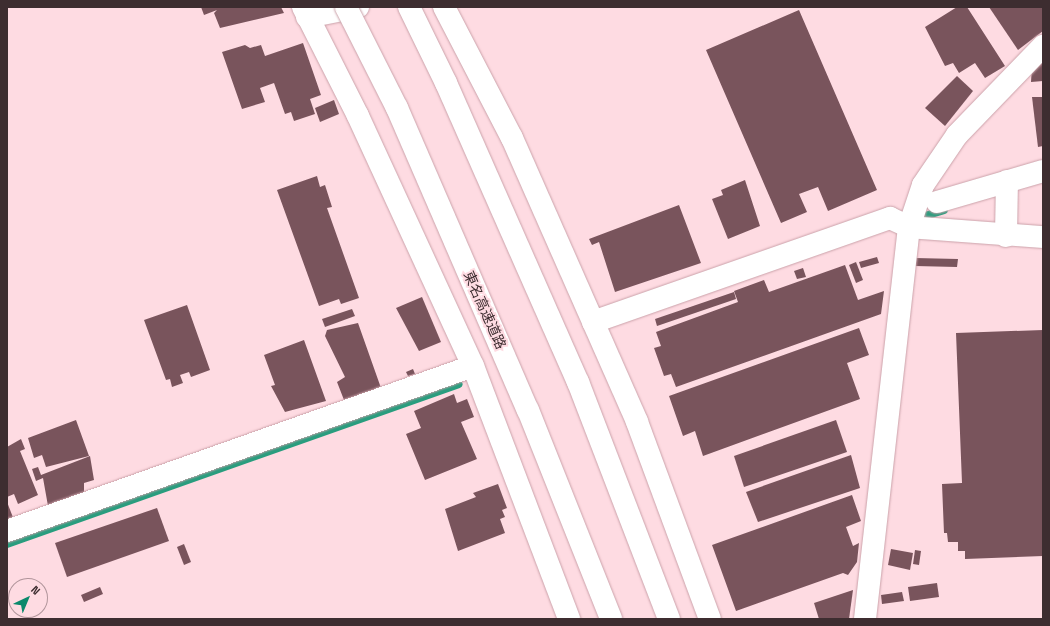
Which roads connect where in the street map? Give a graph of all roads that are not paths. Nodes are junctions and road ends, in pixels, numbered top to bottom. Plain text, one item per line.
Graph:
1 (346, 7) edge
2 (358, 7) edge
3 (409, 7) edge
4 (444, 7) edge
5 (305, 12) edge
6 (1043, 46) edge
7 (1043, 171) edge
8 (1007, 181) junction
9 (938, 202) dead end
10 (909, 227) junction
11 (1006, 236) junction
12 (1043, 237) edge
13 (593, 322) junction
14 (473, 366) junction
15 (7, 531) edge
16 (569, 619) edge
17 (611, 619) edge
18 (669, 619) edge
19 (710, 619) edge
20 (865, 619) edge

1 - 17 main road, 東名高速道路, bridge
2 - 5 main road
3 - 18 main road
4 - 13 main road
5 - 14 main road
6 - 10 main road
7 - 8 main road
8 - 9 main road
8 - 11 main road
10 - 11 main road
10 - 13 main road
10 - 20 main road
11 - 12 main road
13 - 19 main road
14 - 15 main road
14 - 16 main road

